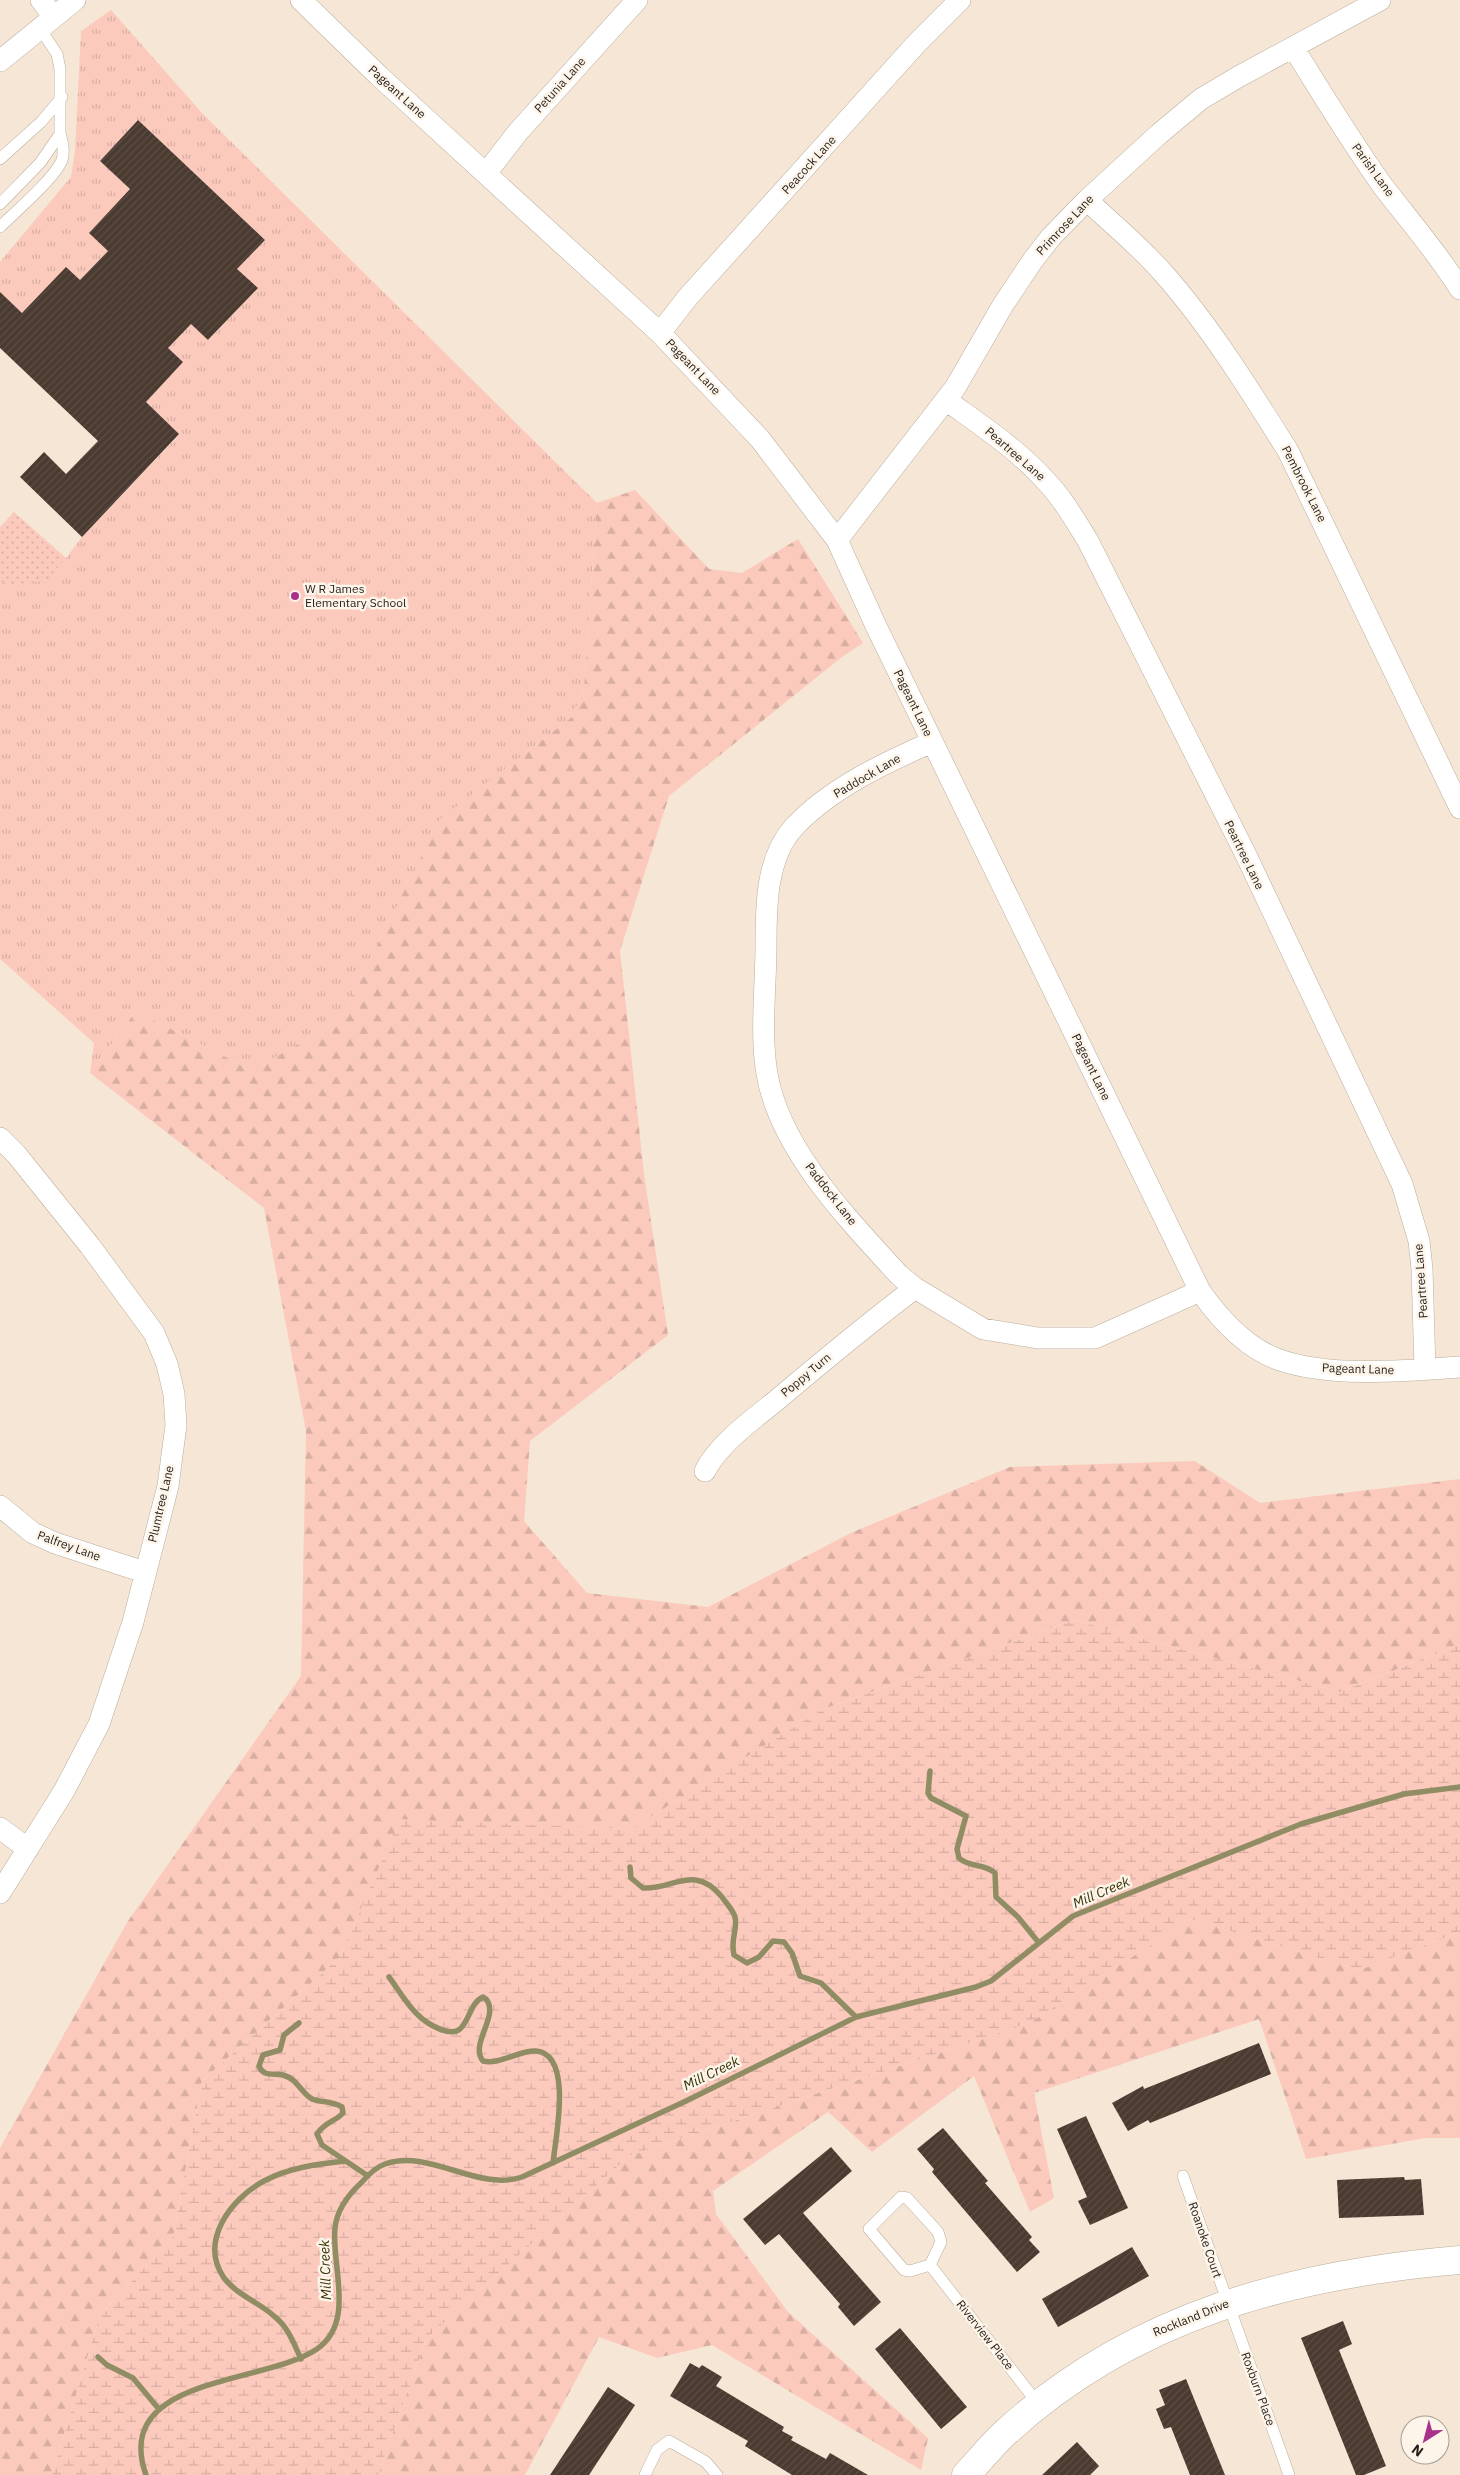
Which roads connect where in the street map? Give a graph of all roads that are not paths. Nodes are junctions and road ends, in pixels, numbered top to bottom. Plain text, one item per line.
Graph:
1 (75, 0) edge
2 (636, 0) edge
3 (960, 0) edge
4 (1380, 0) edge
5 (314, 5) edge
6 (44, 15) edge
7 (1293, 47) junction
8 (0, 61) edge
9 (62, 97) junction
10 (60, 133) junction
11 (0, 159) edge
12 (487, 172) junction
13 (1088, 200) junction
14 (0, 204) edge
15 (0, 227) edge
16 (1460, 289) edge
17 (660, 333) junction
18 (946, 400) junction
19 (837, 540) junction
20 (932, 742) junction
21 (1460, 808) edge
22 (0, 1138) edge
23 (915, 1288) junction
24 (1200, 1291) junction
25 (1460, 1367) edge
26 (1425, 1370) junction
27 (705, 1471) dead end
28 (0, 1506) edge
29 (144, 1572) junction
30 (0, 1828) edge
31 (28, 1849) junction
32 (0, 1893) edge
33 (1183, 2176) dead end
34 (1460, 2260) edge
35 (930, 2265) junction
36 (1227, 2303) junction
37 (1039, 2405) junction
38 (645, 2475) edge
39 (717, 2475) edge
40 (966, 2475) edge
41 (1289, 2475) edge

1 - 6 street
2 - 12 street, Petunia Lane
3 - 17 street, Peacock Lane
4 - 7 street, Primrose Lane
5 - 12 street, Pageant Lane
6 - 8 street
6 - 9 lane
7 - 13 street, Primrose Lane
7 - 16 street, Parish Lane
9 - 10 lane
9 - 11 lane
10 - 14 lane
10 - 15 lane
12 - 17 street, Pageant Lane
13 - 18 street, Primrose Lane
13 - 21 street, Pembrook Lane
17 - 19 street, Pageant Lane
18 - 19 street, Primrose Lane
18 - 26 street, Peartree Lane
19 - 20 street, Pageant Lane
20 - 23 street, Paddock Lane
20 - 24 street, Pageant Lane
22 - 29 street, Plumtree Lane
23 - 24 street, Paddock Lane
23 - 27 street, Poppy Turn
24 - 26 street, Pageant Lane
25 - 26 street, Pageant Lane
28 - 29 street, Palfrey Lane
29 - 31 street, Plumtree Lane
30 - 31 street
31 - 32 street, Plumtree Lane
33 - 36 lane, Roanoke Court
34 - 36 street, Rockland Drive
35 - 35 lane
35 - 37 lane, Riverview Place
36 - 37 street, Rockland Drive
36 - 41 lane, Roxburn Place
37 - 40 street, Rockland Drive
38 - 39 lane

